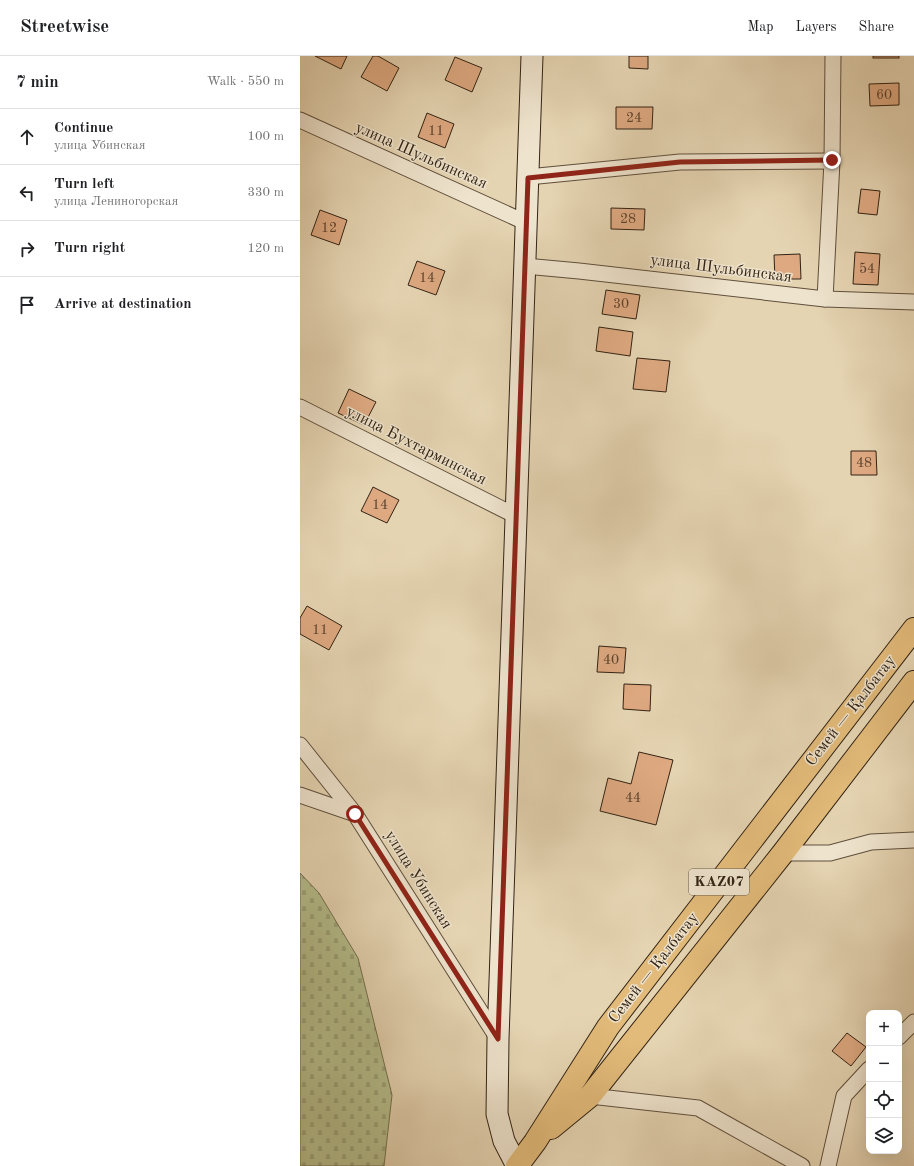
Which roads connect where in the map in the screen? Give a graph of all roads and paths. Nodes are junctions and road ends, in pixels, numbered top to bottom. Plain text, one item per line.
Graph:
1 (532, 56) edge
2 (833, 56) edge
3 (300, 120) edge
4 (832, 160) junction
5 (528, 178) junction
6 (526, 223) junction
7 (525, 266) junction
8 (825, 299) junction
9 (914, 302) edge
10 (300, 407) edge
11 (516, 516) junction
12 (914, 629) edge
13 (914, 682) edge
14 (300, 745) edge
15 (300, 795) edge
16 (355, 814) junction
17 (914, 840) edge
18 (783, 853) junction
19 (914, 1022) edge
20 (902, 1035) edge
21 (498, 1039) junction
22 (866, 1072) edge
23 (590, 1096) junction
24 (535, 1142) junction
25 (517, 1166) edge
26 (802, 1166) edge
27 (828, 1166) edge

1 - 5 street
2 - 4 street
3 - 6 street, улица Шульбинская
4 - 5 street
4 - 8 street
5 - 6 street
6 - 7 street
7 - 8 street, улица Шульбинская
7 - 11 street
8 - 9 street, улица Шульбинская
10 - 11 street, улица Бухтарминская
11 - 21 street
12 - 24 highway, Семей — Қалбатау / KAZ07
13 - 18 highway, Семей — Қалбатау / KAZ07
14 - 16 street, улица Убинская
15 - 16 street
16 - 21 street, улица Убинская
17 - 18 street
18 - 23 highway, Семей — Қалбатау / KAZ07
19 - 20 street
21 - 25 street
22 - 27 street
23 - 24 highway, Семей — Қалбатау / KAZ07
23 - 26 street
24 - 25 highway, Семей — Қалбатау / KAZ07

